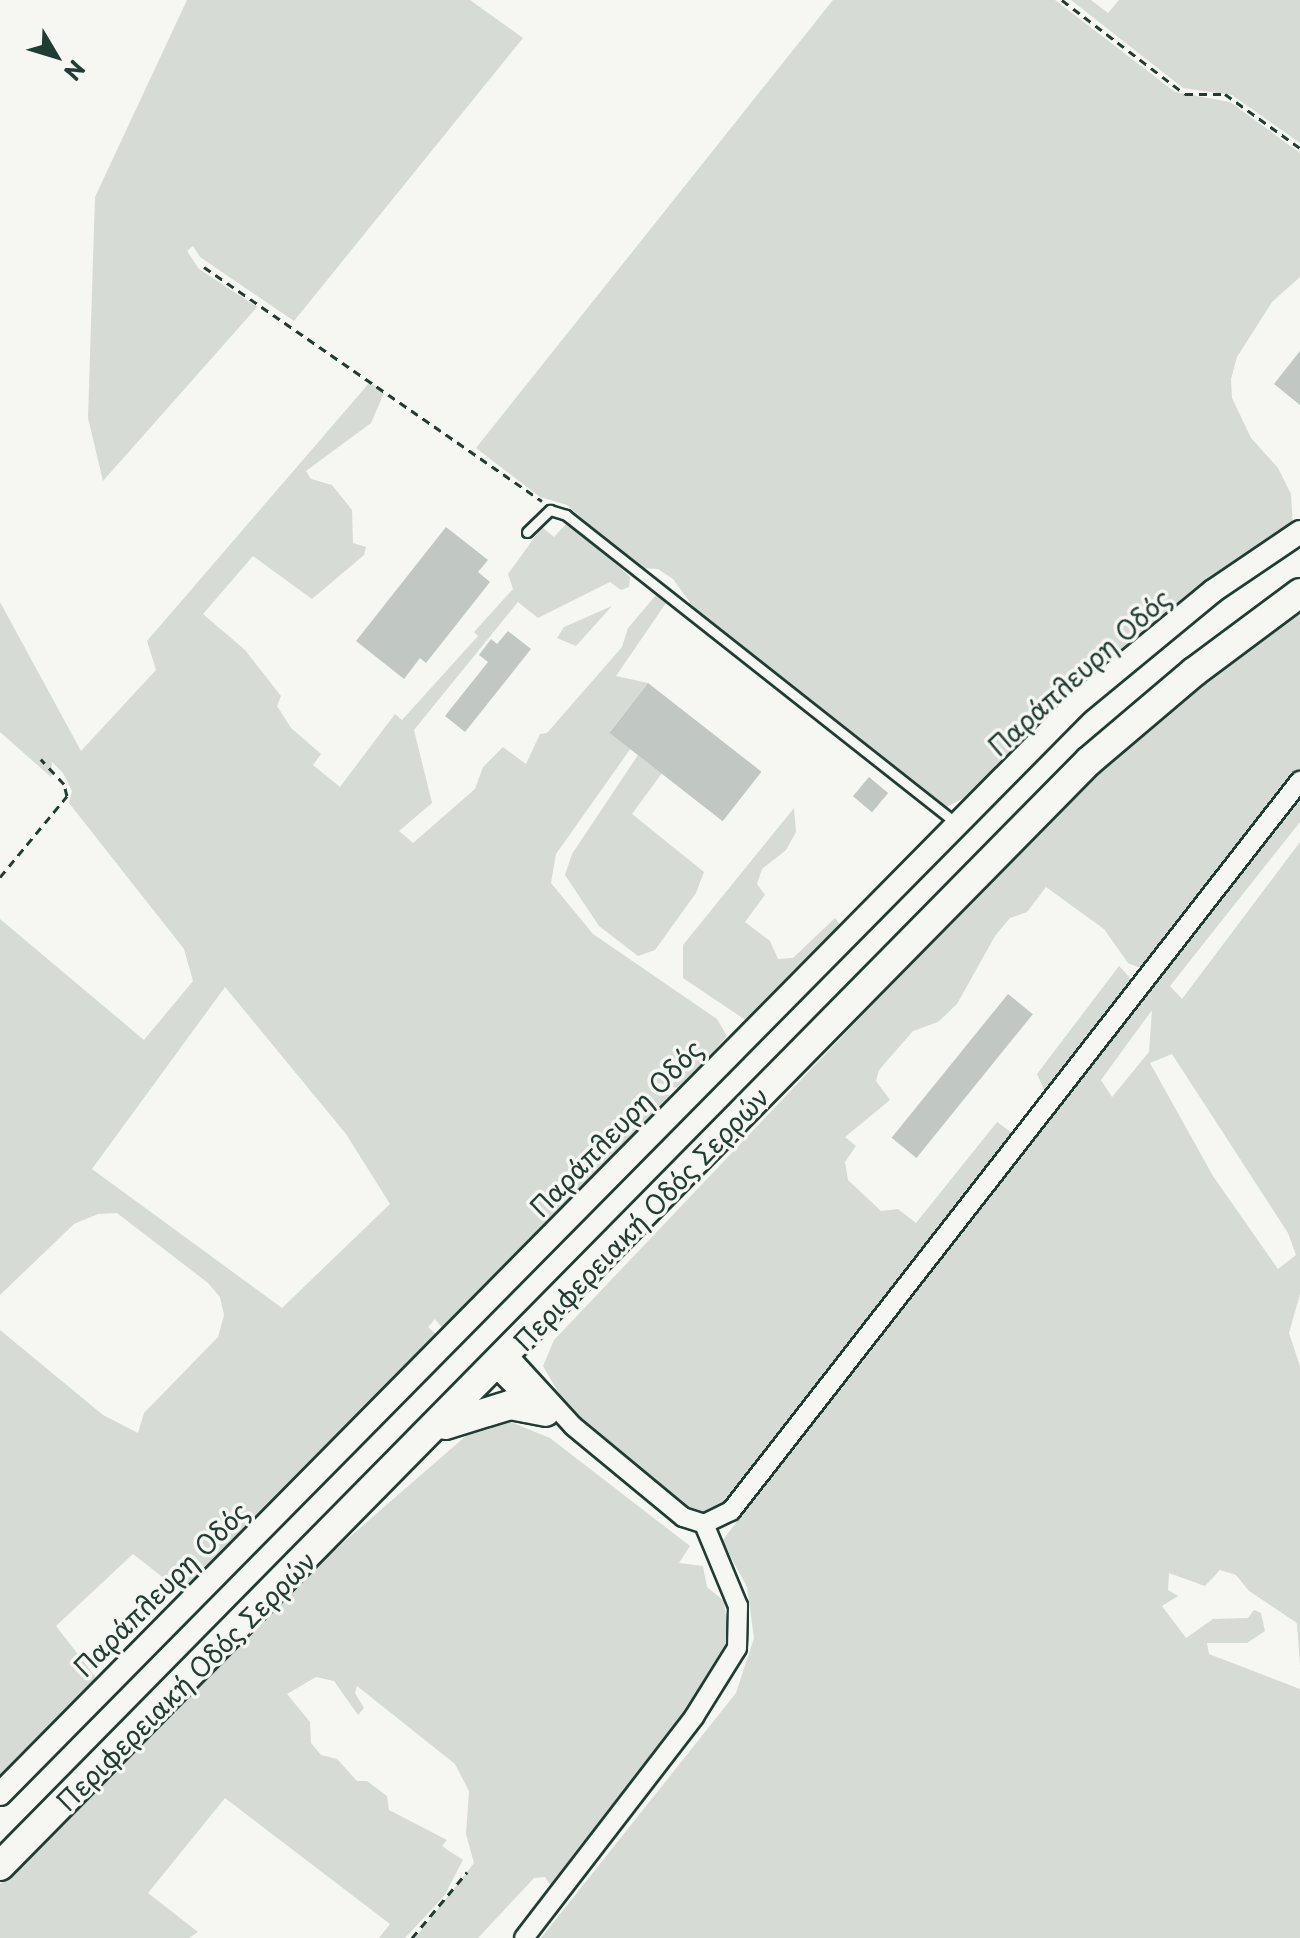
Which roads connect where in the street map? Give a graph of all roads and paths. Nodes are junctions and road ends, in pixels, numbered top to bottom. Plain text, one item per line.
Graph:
1 (1062, 0) edge
2 (1300, 148) edge
3 (204, 267) dead end
4 (555, 510) junction
5 (527, 532) dead end
6 (1300, 532) edge
7 (1300, 593) edge
8 (41, 759) dead end
9 (1300, 781) edge
10 (956, 823) junction
11 (0, 877) edge
12 (502, 1362) junction
13 (545, 1412) junction
14 (573, 1426) junction
15 (431, 1433) junction
16 (704, 1524) junction
17 (0, 1794) edge
18 (0, 1866) edge
19 (467, 1872) dead end
20 (412, 1938) edge
21 (524, 1938) edge

1 - 2 path
3 - 4 path
4 - 5 lane
4 - 10 lane
6 - 10 street, Παράπλευρη Οδός
7 - 12 main road, Περιφερειακή Οδός Σερρών
8 - 11 path
9 - 16 street
10 - 17 street, Παράπλευρη Οδός
12 - 13 street
12 - 14 street
12 - 15 main road, Περιφερειακή Οδός Σερρών
13 - 14 street
13 - 15 main road
14 - 16 street
15 - 18 main road, Περιφερειακή Οδός Σερρών
16 - 21 street
19 - 20 path

